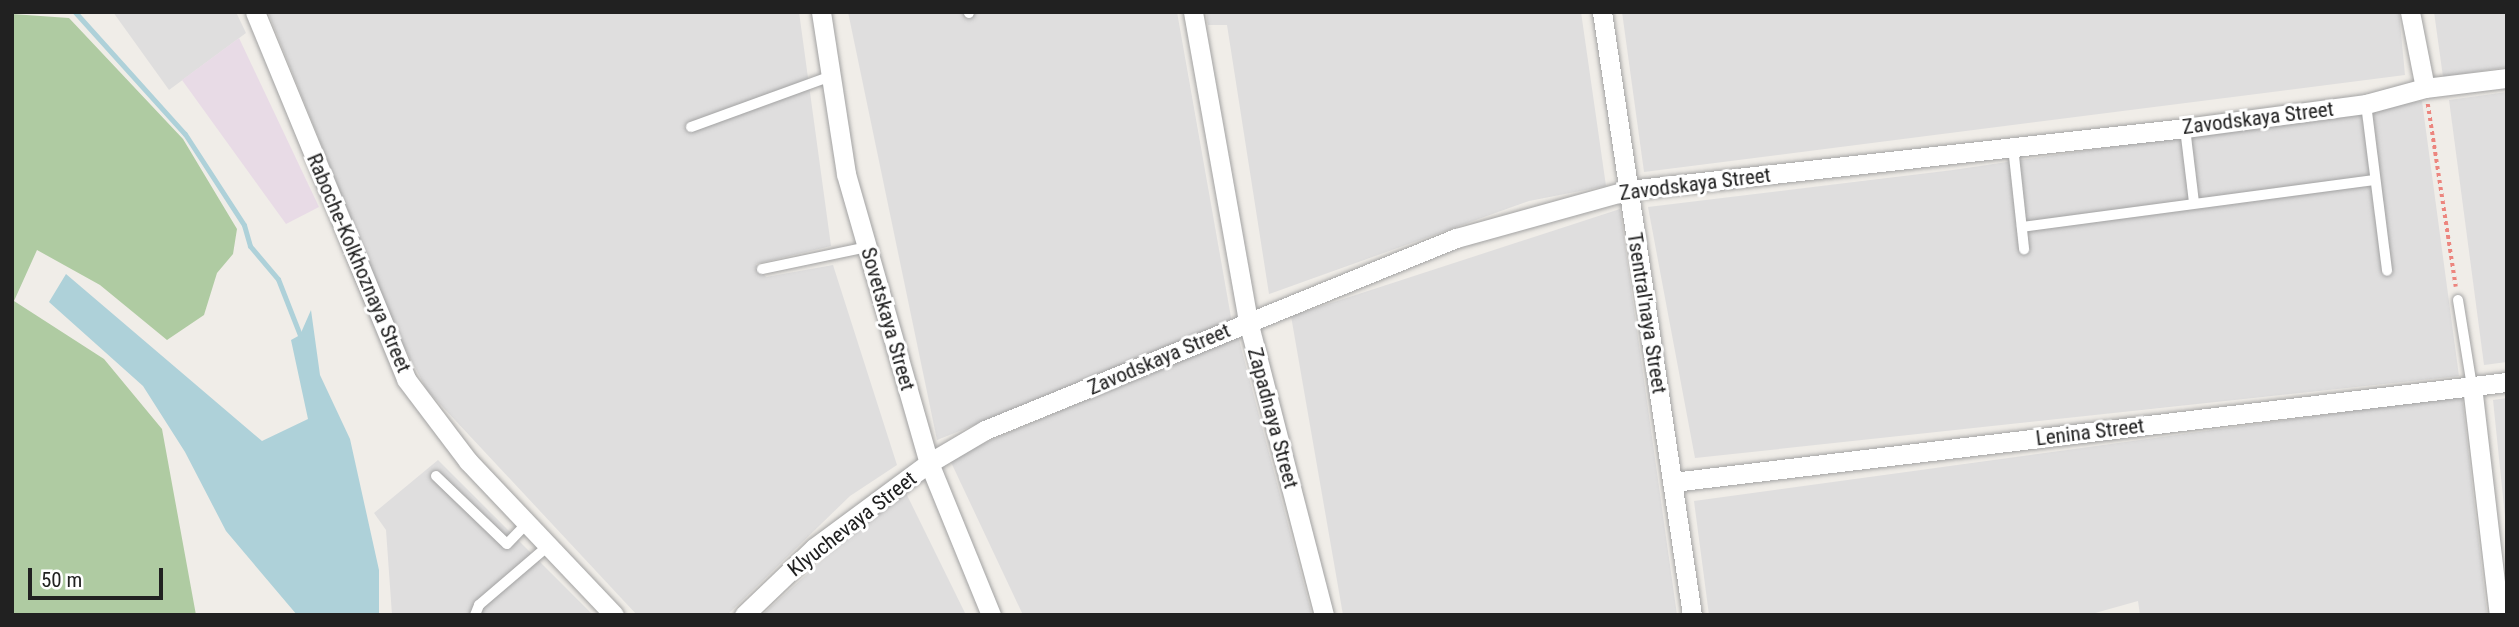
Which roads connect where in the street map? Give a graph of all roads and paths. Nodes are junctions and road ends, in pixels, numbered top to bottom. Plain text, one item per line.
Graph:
1 (255, 12) edge
2 (821, 12) edge
3 (1193, 12) edge
4 (1602, 12) edge
5 (2410, 12) edge
6 (831, 76) junction
7 (2507, 78) edge
8 (2425, 89) junction
9 (2366, 104) junction
10 (691, 127) dead end
11 (2185, 128) junction
12 (2013, 147) junction
13 (2375, 180) junction
14 (1629, 190) junction
15 (2194, 202) junction
16 (2022, 227) junction
17 (867, 247) junction
18 (2024, 249) dead end
19 (762, 269) dead end
20 (2387, 271) dead end
21 (2458, 300) joint
22 (1248, 321) junction
23 (2507, 382) edge
24 (2472, 386) junction
25 (929, 463) junction
26 (436, 476) dead end
27 (1673, 482) junction
28 (527, 523) junction
29 (548, 546) junction
30 (475, 615) edge
31 (614, 615) edge
32 (744, 615) edge
33 (991, 615) edge
34 (1324, 615) edge
35 (1692, 615) edge
36 (2498, 615) edge

1 - 28 street, Raboche-Kolkhoznaya Street
2 - 6 street, Sovetskaya Street
3 - 22 street, Zapadnaya Street
4 - 14 street, Tsentral'naya Street
5 - 8 street
6 - 10 lane
6 - 17 street, Sovetskaya Street
7 - 8 street, Zavodskaya Street
8 - 9 street, Zavodskaya Street
8 - 21 path
9 - 11 street, Zavodskaya Street
9 - 13 lane
11 - 12 street, Zavodskaya Street
11 - 15 lane
12 - 14 street, Zavodskaya Street
12 - 16 lane
13 - 15 lane
13 - 20 lane
14 - 22 street, Zavodskaya Street
14 - 27 street, Tsentral'naya Street
15 - 16 lane
16 - 18 lane
17 - 19 lane
17 - 25 street, Sovetskaya Street
21 - 24 lane
22 - 25 street, Zavodskaya Street
22 - 34 street, Zapadnaya Street
23 - 24 street, Lenina Street
24 - 27 street, Lenina Street
24 - 36 street
25 - 32 street, Klyuchevaya Street
25 - 33 street, Sovetskaya Street
26 - 28 lane
27 - 35 street, Tsentral'naya Street
28 - 29 street, Raboche-Kolkhoznaya Street
29 - 30 lane
29 - 31 street, Raboche-Kolkhoznaya Street

